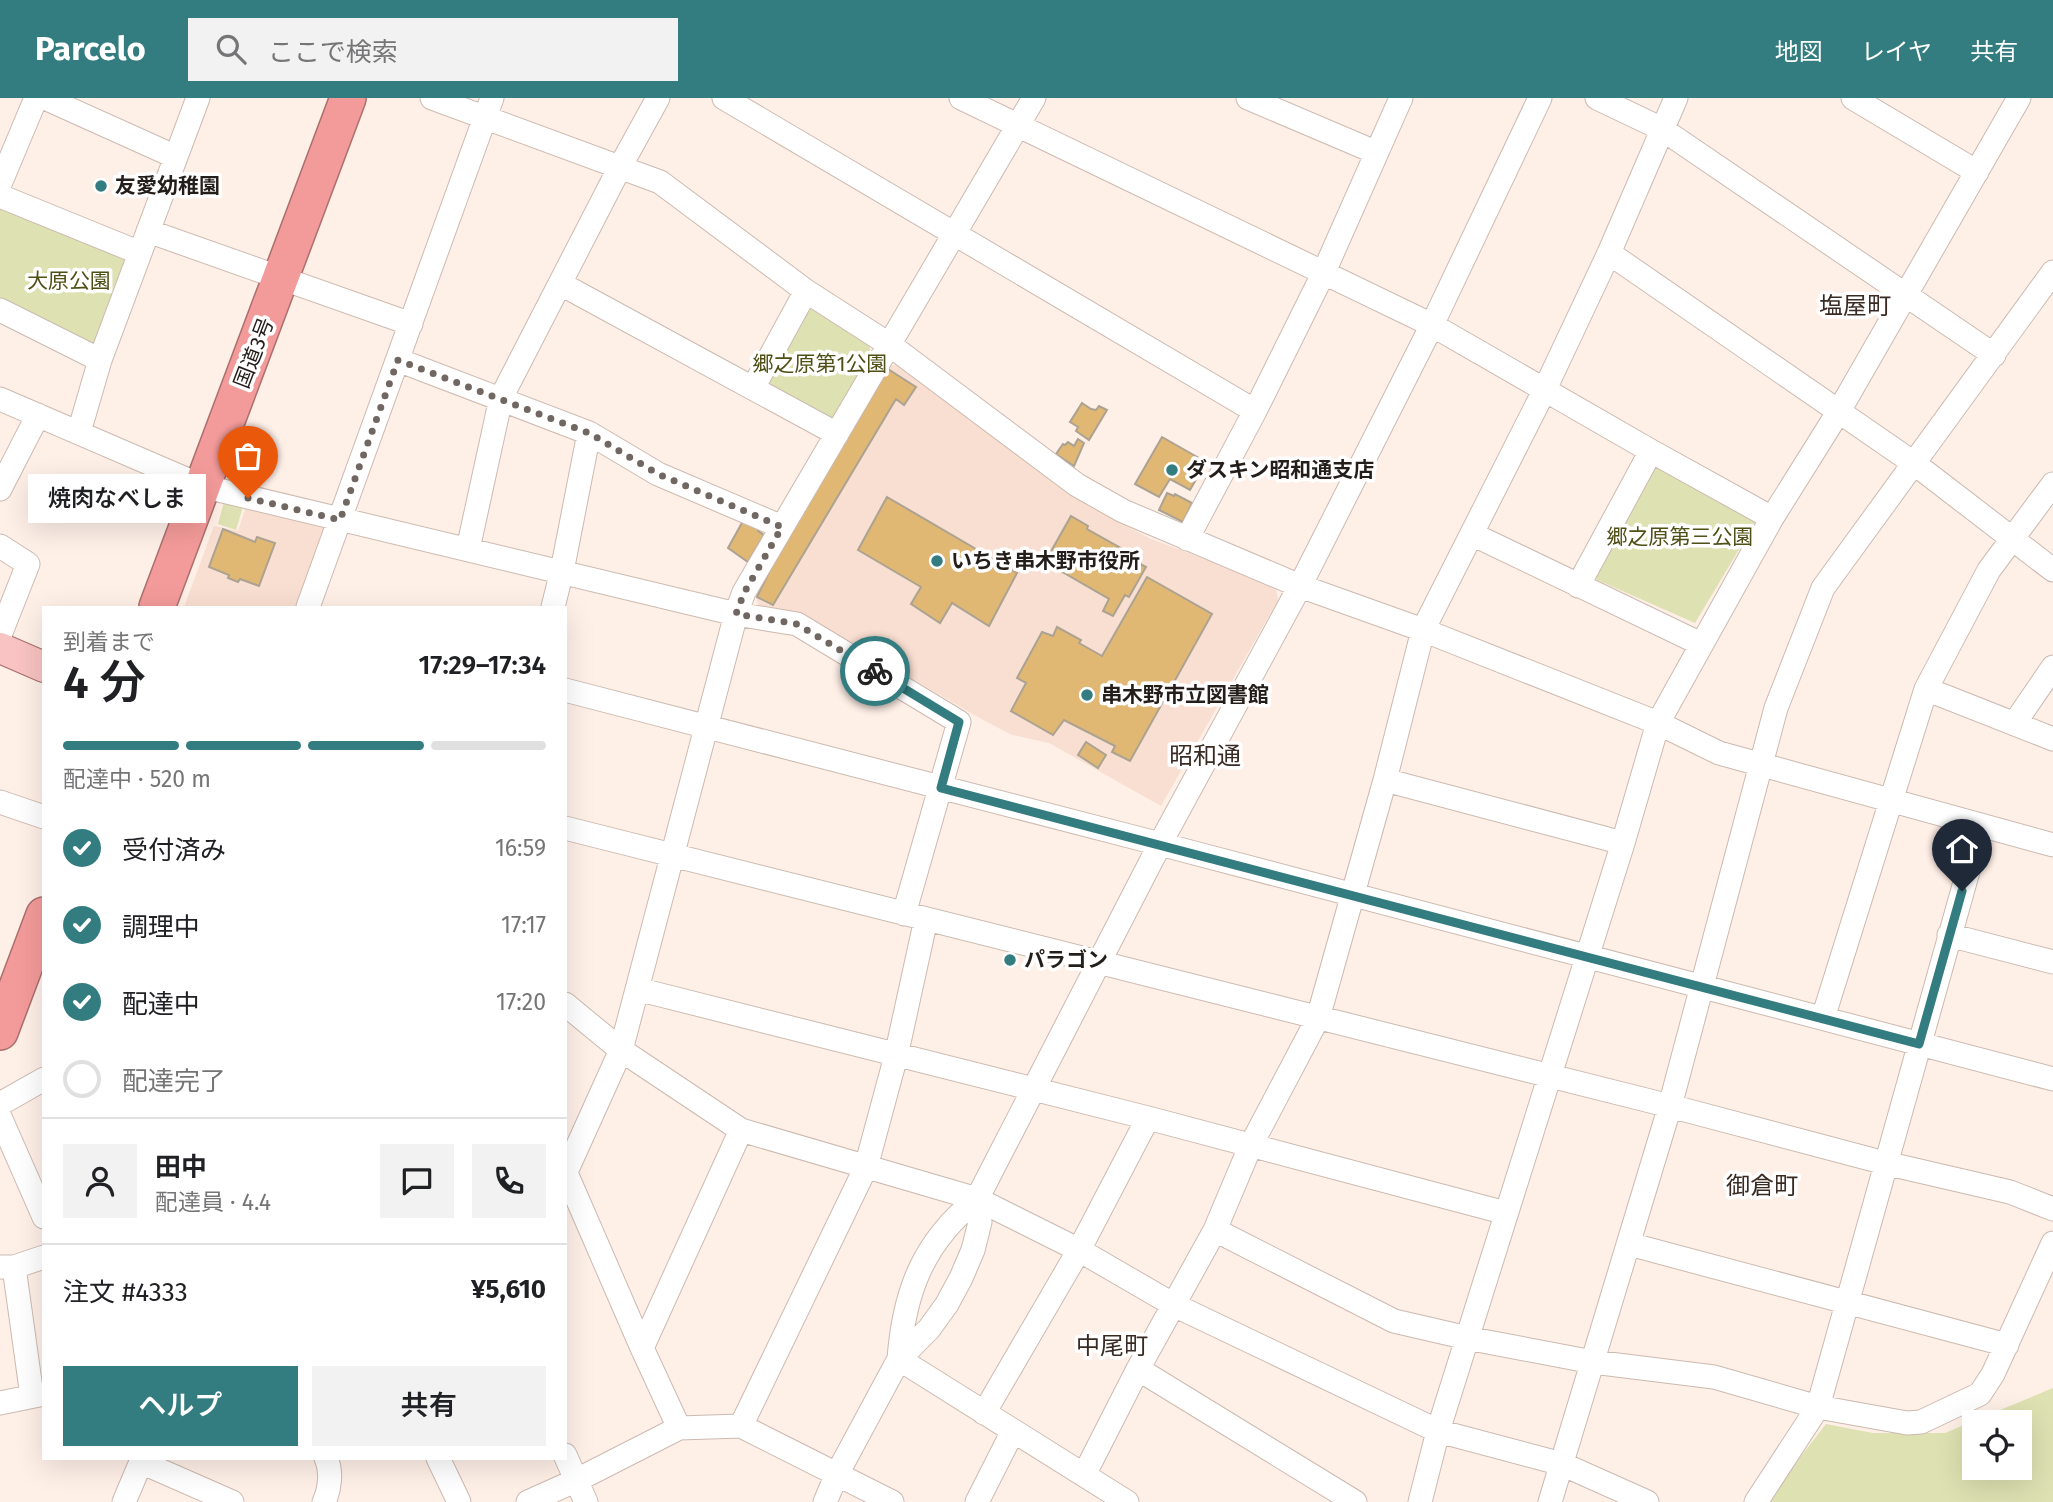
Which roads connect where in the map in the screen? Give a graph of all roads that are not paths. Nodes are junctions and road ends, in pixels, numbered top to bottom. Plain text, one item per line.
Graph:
1 (36, 98) edge
2 (45, 98) edge
3 (198, 98) edge
4 (348, 98) edge
5 (432, 98) edge
6 (657, 98) edge
7 (724, 98) edge
8 (961, 98) edge
9 (1034, 98) edge
10 (1248, 98) edge
11 (1401, 98) edge
12 (1540, 98) edge
13 (1597, 98) edge
14 (1676, 98) edge
15 (1853, 98) edge
16 (2019, 98) edge
17 (748, 104) edge
18 (489, 108) edge
19 (1018, 125) junction
20 (1662, 129) junction
21 (1375, 152) junction
22 (176, 157) junction
23 (620, 167) junction
24 (1976, 172) junction
25 (0, 184) edge
26 (0, 196) edge
27 (955, 234) junction
28 (144, 242) junction
29 (1609, 253) junction
30 (2053, 272) edge
31 (1324, 274) junction
32 (281, 279) junction
33 (561, 284) junction
34 (806, 291) junction
35 (1906, 295) junction
36 (0, 310) edge
37 (411, 324) junction
38 (1432, 325) junction
39 (890, 345) junction
40 (1994, 355) junction
41 (100, 360) junction
42 (398, 360) junction
43 (753, 388) junction
44 (1544, 391) junction
45 (501, 398) junction
46 (0, 399) edge
47 (1255, 411) junction
48 (1839, 411) junction
49 (38, 415) junction
50 (79, 432) junction
51 (589, 433) junction
52 (837, 434) junction
53 (1651, 451) junction
54 (1915, 464) junction
55 (2053, 484) edge
56 (202, 486) junction
57 (0, 489) edge
58 (1772, 518) junction
59 (340, 520) junction
60 (782, 527) junction
61 (1472, 534) junction
62 (1186, 539) junction
63 (2013, 539) junction
64 (0, 546) edge
65 (468, 549) junction
66 (2053, 570) edge
67 (562, 572) junction
68 (1300, 586) junction
69 (1578, 586) junction
70 (157, 606) edge
71 (308, 606) edge
72 (553, 606) edge
73 (736, 614) junction
74 (1423, 630) junction
75 (0, 635) edge
76 (1701, 644) junction
77 (0, 648) edge
78 (42, 666) edge
79 (2053, 667) edge
80 (1926, 689) junction
81 (567, 690) edge
82 (1658, 723) junction
83 (2014, 723) junction
84 (708, 725) junction
85 (2053, 739) edge
86 (1760, 765) junction
87 (1385, 780) junction
88 (941, 788) junction
89 (1890, 800) junction
90 (0, 802) edge
91 (42, 816) edge
92 (1981, 825) junction
93 (567, 829) edge
94 (2051, 841) edge
95 (1623, 843) junction
96 (1160, 844) junction
97 (671, 856) junction
98 (1352, 895) junction
99 (915, 917) junction
100 (42, 920) edge
101 (1950, 935) junction
102 (1587, 957) junction
103 (2053, 962) edge
104 (1097, 963) junction
105 (1702, 987) junction
106 (637, 989) junction
107 (567, 1006) edge
108 (1318, 1018) junction
109 (1823, 1018) junction
110 (0, 1032) edge
111 (1919, 1044) junction
112 (621, 1050) junction
113 (895, 1056) junction
114 (1549, 1076) junction
115 (2053, 1079) edge
116 (42, 1080) edge
117 (1034, 1091) junction
118 (0, 1104) edge
119 (1670, 1106) junction
120 (0, 1117) edge
121 (1148, 1118) junction
122 (741, 1130) junction
123 (1250, 1147) junction
124 (1885, 1164) junction
125 (866, 1167) junction
126 (567, 1172) edge
127 (567, 1176) edge
128 (977, 1199) junction
129 (2053, 1209) edge
130 (42, 1212) edge
131 (1506, 1213) junction
132 (1215, 1230) junction
133 (2053, 1243) edge
134 (1629, 1244) junction
135 (1079, 1250) junction
136 (42, 1258) edge
137 (7, 1267) edge
138 (1849, 1303) junction
139 (1174, 1305) junction
140 (1468, 1338) junction
141 (2007, 1345) junction
142 (642, 1348) junction
143 (899, 1359) junction
144 (1593, 1362) junction
145 (1138, 1369) junction
146 (38, 1395) edge
147 (0, 1403) edge
148 (1818, 1406) junction
149 (984, 1413) junction
150 (741, 1426) junction
151 (679, 1428) junction
152 (1013, 1431) junction
153 (1438, 1431) junction
154 (567, 1459) edge
155 (141, 1460) edge
156 (327, 1460) edge
157 (439, 1460) edge
158 (1562, 1464) junction
159 (837, 1474) junction
160 (1084, 1475) junction
161 (577, 1480) junction
162 (124, 1502) edge
163 (232, 1502) edge
164 (324, 1502) edge
165 (459, 1502) edge
166 (528, 1502) edge
167 (586, 1502) edge
168 (825, 1502) edge
169 (892, 1502) edge
170 (977, 1502) edge
171 (1127, 1502) edge
172 (1355, 1502) edge
173 (1420, 1502) edge
174 (1550, 1502) edge
175 (1647, 1502) edge
176 (1756, 1502) edge

1 - 25 street
2 - 22 street
3 - 22 street
4 - 32 highway, 国道3号
5 - 18 street
6 - 23 street
7 - 17 street
8 - 19 street
9 - 19 street
10 - 21 street
11 - 21 street
12 - 38 street
13 - 20 street
14 - 20 street
15 - 24 street
16 - 24 street
17 - 27 street
18 - 23 street
18 - 37 street
19 - 27 street
19 - 31 street
20 - 29 street
20 - 35 street
21 - 31 street
22 - 28 street
23 - 33 street
23 - 34 street
24 - 35 street
26 - 28 street
27 - 39 street
27 - 47 street
28 - 32 street
28 - 41 street
29 - 44 street
29 - 48 street
30 - 40 street
31 - 38 street
31 - 47 street
32 - 37 street
32 - 56 highway, 国道3号
33 - 43 street
33 - 45 street
34 - 39 street
34 - 43 street
35 - 40 street
35 - 48 street
36 - 41 street
37 - 42 street
38 - 44 street
38 - 68 street
39 - 52 street
39 - 62 street
40 - 54 street
41 - 50 street
42 - 45 street
42 - 59 street
43 - 52 street
44 - 53 street
44 - 61 street
45 - 51 street
45 - 65 street
46 - 49 street
47 - 62 street
48 - 54 street
48 - 58 street
49 - 50 street
49 - 57 street
50 - 56 street
51 - 60 street
51 - 67 street
52 - 60 street
53 - 58 street
53 - 69 street
54 - 63 street
54 - 86 street
55 - 63 street
56 - 59 street
56 - 70 highway, 国道3号
58 - 76 street
59 - 65 street
59 - 71 street
60 - 73 street
61 - 69 street
61 - 74 street
62 - 68 street
63 - 66 street
63 - 80 street
64 - 75 street
65 - 67 street
67 - 72 street
67 - 73 street
68 - 74 street
68 - 96 street
69 - 76 street
73 - 84 street
73 - 88 street
74 - 82 street
74 - 87 street
76 - 82 street
77 - 78 main road
79 - 83 street
80 - 83 street
80 - 89 street
81 - 84 street
82 - 86 street
82 - 95 street
83 - 85 street
84 - 88 street
84 - 97 street
86 - 89 street
86 - 105 street
87 - 95 street
87 - 98 street
88 - 96 street
88 - 99 street
89 - 92 street
89 - 109 street
90 - 91 street
92 - 94 street
92 - 101 street
93 - 97 street
95 - 102 street
96 - 98 street
96 - 104 street
97 - 99 street
97 - 106 street
98 - 102 street
98 - 108 street
99 - 104 street
99 - 113 street
100 - 110 highway
101 - 103 street
101 - 111 street
102 - 105 street
102 - 114 street
104 - 108 street
104 - 117 street
105 - 109 street
105 - 119 street
106 - 112 street
106 - 113 street
107 - 112 street
108 - 114 street
108 - 123 street
109 - 111 street
111 - 115 street
111 - 124 street
112 - 122 street
112 - 126 street
113 - 117 street
113 - 125 street
114 - 119 street
114 - 131 street
116 - 118 street
117 - 121 street
117 - 128 street
119 - 124 street
119 - 134 street
120 - 130 street
121 - 123 street
121 - 135 street
122 - 125 street
122 - 142 street
123 - 131 street
123 - 132 street
124 - 129 street
124 - 138 street
125 - 128 street
125 - 150 street
127 - 142 street
128 - 135 street
128 - 143 street
128 - 143 street
131 - 140 street
132 - 139 street
132 - 140 street
133 - 141 street
134 - 138 street
134 - 144 street
135 - 139 street
135 - 149 street
136 - 137 street
137 - 146 street
138 - 141 street
138 - 148 street
139 - 145 street
139 - 153 street
140 - 144 street
140 - 153 street
141 - 148 street
142 - 151 street
143 - 149 street
143 - 159 street
144 - 148 street
144 - 158 street
145 - 160 street
145 - 172 street
146 - 147 street
148 - 176 street
149 - 152 street
150 - 151 street
150 - 159 street
151 - 161 street
152 - 160 street
152 - 170 street
153 - 158 street
153 - 173 street
154 - 161 street
155 - 162 street
155 - 163 street
156 - 164 street
157 - 165 street
158 - 174 street
158 - 175 street
159 - 168 street
159 - 169 street
160 - 171 street
161 - 166 street
161 - 167 street

